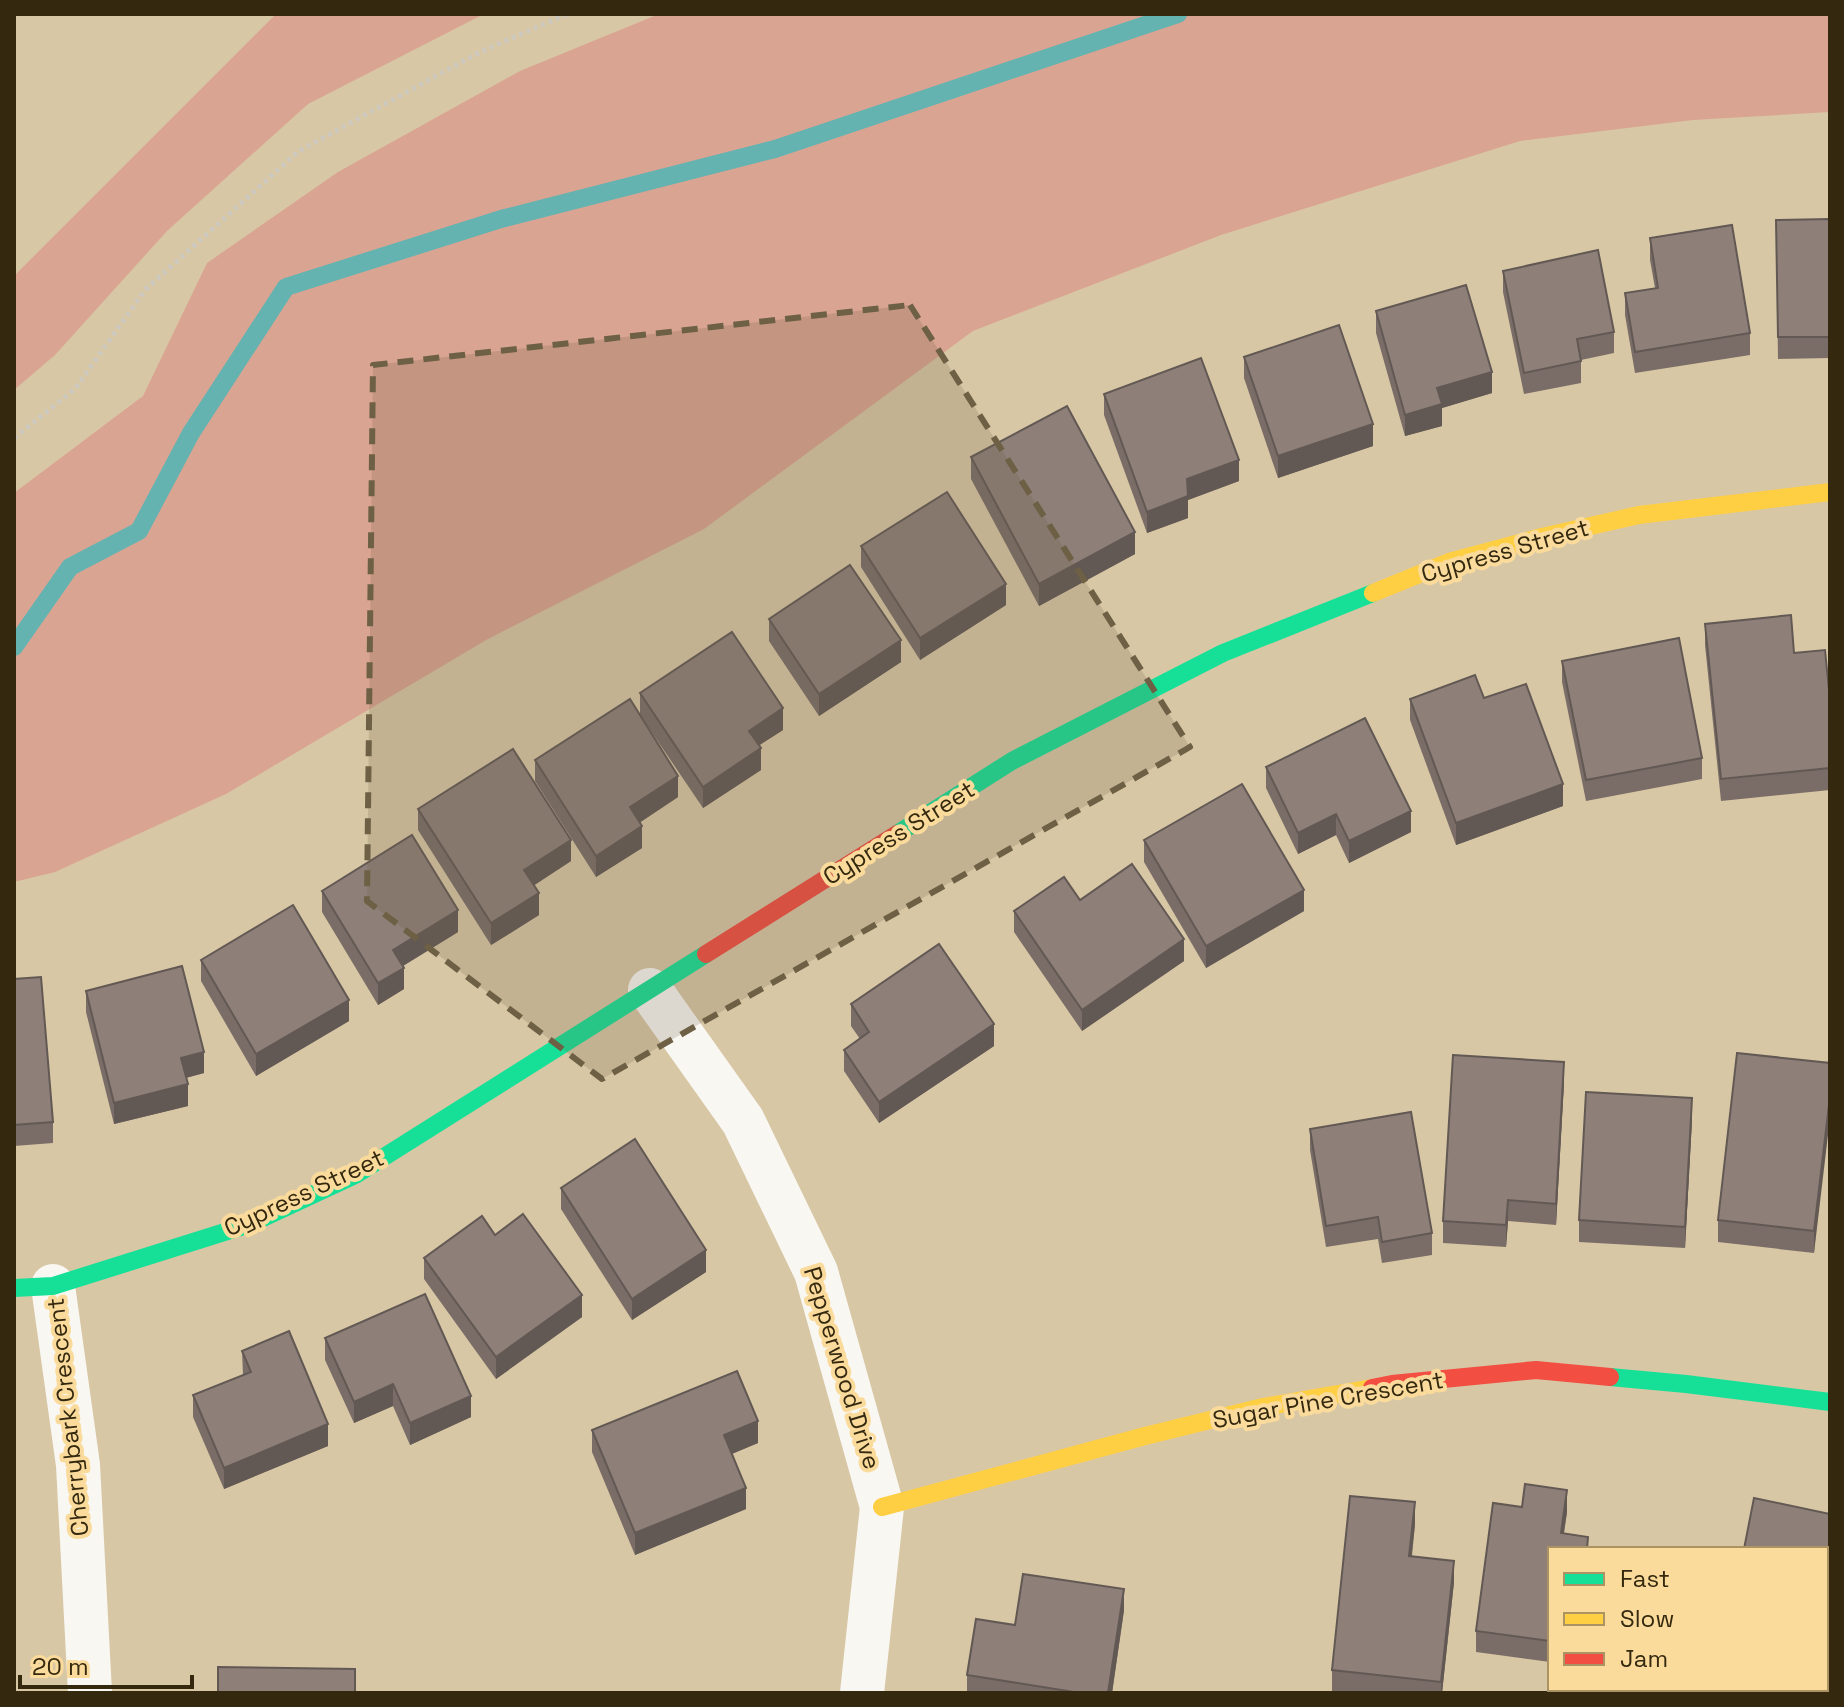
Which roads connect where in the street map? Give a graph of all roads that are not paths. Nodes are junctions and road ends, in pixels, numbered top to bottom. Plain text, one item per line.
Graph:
1 (1830, 492) edge
2 (650, 990) junction
3 (34, 1287) edge
4 (1830, 1402) edge
5 (882, 1507) junction
6 (90, 1693) edge
7 (862, 1693) edge

1 - 2 street, Cypress Street
2 - 3 street, Cypress Street
2 - 5 street, Pepperwood Drive
3 - 6 street, Cherrybark Crescent
4 - 5 street, Sugar Pine Crescent
5 - 7 street, Pepperwood Drive

